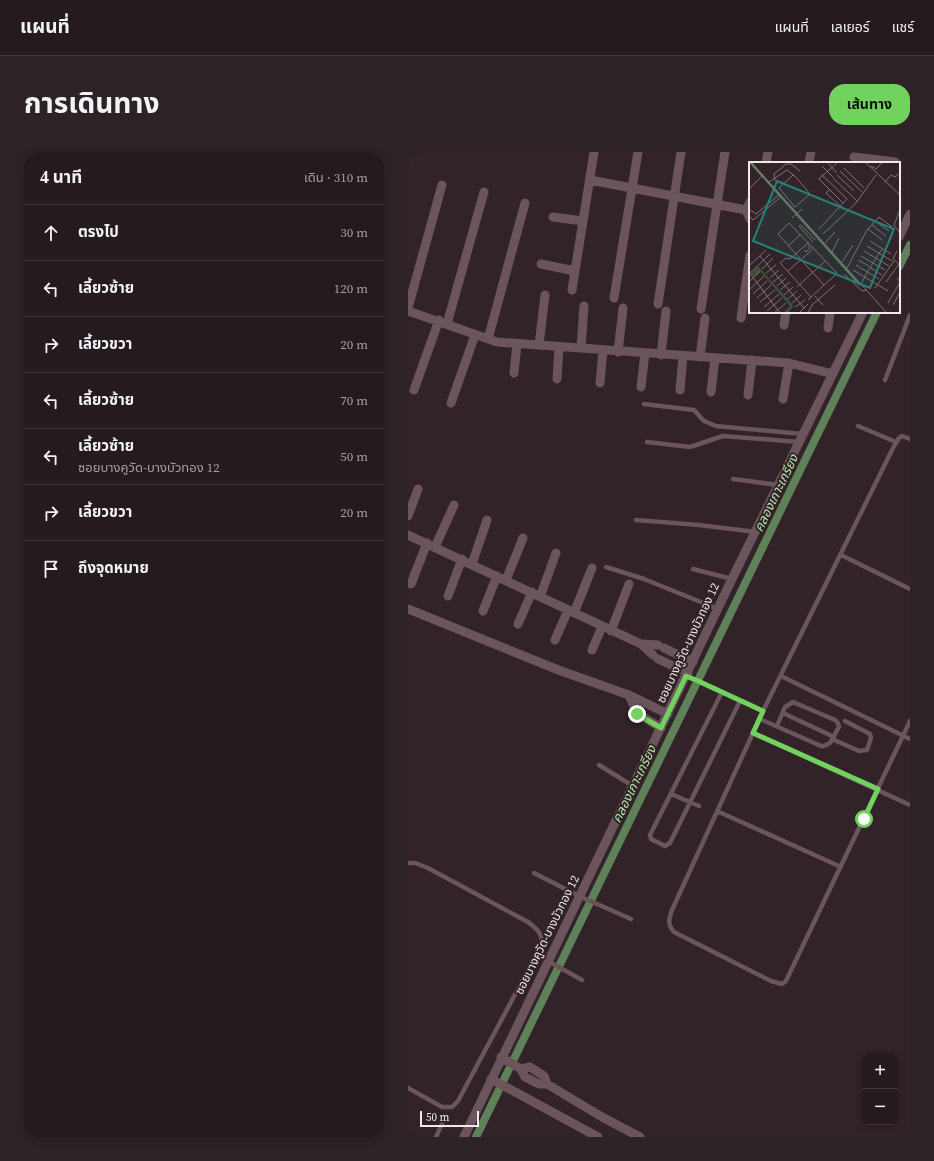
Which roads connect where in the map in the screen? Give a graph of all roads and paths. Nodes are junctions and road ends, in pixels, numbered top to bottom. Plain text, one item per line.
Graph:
1 (594, 152) edge
2 (638, 152) edge
3 (681, 152) edge
4 (725, 152) edge
5 (768, 152) edge
6 (811, 152) edge
7 (854, 157) edge
8 (766, 162) edge
9 (809, 162) edge
10 (895, 162) dead end
11 (590, 180) junction
12 (442, 185) dead end
13 (632, 187) junction
14 (484, 192) dead end
15 (674, 196) junction
16 (525, 203) dead end
17 (717, 204) junction
18 (748, 206) edge
19 (910, 214) edge
20 (553, 217) dead end
21 (583, 221) junction
22 (901, 227) edge
23 (749, 262) edge
24 (541, 264) dead end
25 (575, 271) junction
26 (572, 290) dead end
27 (546, 295) dead end
28 (614, 298) dead end
29 (658, 304) dead end
30 (584, 306) dead end
31 (408, 308) edge
32 (624, 308) dead end
33 (408, 311) edge
34 (666, 311) dead end
35 (786, 313) edge
36 (830, 313) edge
37 (863, 313) edge
38 (910, 315) edge
39 (741, 318) dead end
40 (438, 320) junction
41 (448, 324) junction
42 (784, 325) dead end
43 (828, 328) dead end
44 (475, 335) junction
45 (488, 339) junction
46 (517, 344) junction
47 (539, 345) junction
48 (559, 347) junction
49 (581, 348) junction
50 (603, 350) junction
51 (618, 352) junction
52 (645, 353) junction
53 (661, 355) junction
54 (684, 356) junction
55 (700, 357) junction
56 (715, 358) junction
57 (752, 360) junction
58 (789, 364) junction
59 (514, 373) dead end
60 (833, 374) junction
61 (557, 379) dead end
62 (885, 380) dead end
63 (600, 383) dead end
64 (641, 386) dead end
65 (414, 390) dead end
66 (680, 390) dead end
67 (711, 392) dead end
68 (748, 396) dead end
69 (783, 399) dead end
70 (451, 403) dead end
71 (644, 404) dead end
72 (858, 426) dead end
73 (801, 438) junction
74 (910, 439) edge
75 (647, 442) dead end
76 (896, 442) junction
77 (733, 479) dead end
78 (778, 485) junction
79 (418, 489) dead end
80 (454, 505) dead end
81 (408, 516) edge
82 (487, 520) dead end
83 (636, 520) dead end
84 (756, 532) junction
85 (408, 535) edge
86 (523, 538) dead end
87 (431, 545) junction
88 (556, 553) dead end
89 (841, 555) junction
90 (462, 559) junction
91 (472, 564) junction
92 (606, 567) dead end
93 (592, 568) dead end
94 (693, 569) dead end
95 (497, 576) junction
96 (506, 580) junction
97 (732, 580) junction
98 (411, 584) dead end
99 (629, 584) dead end
100 (910, 589) edge
101 (536, 595) junction
102 (448, 596) dead end
103 (408, 609) edge
104 (718, 609) junction
105 (483, 611) dead end
106 (571, 611) junction
107 (518, 624) dead end
108 (602, 626) junction
109 (611, 631) junction
110 (555, 640) dead end
111 (641, 644) junction
112 (592, 650) dead end
113 (693, 662) junction
114 (687, 674) junction
115 (780, 676) junction
116 (722, 692) junction
117 (629, 695) junction
118 (740, 701) junction
119 (763, 711) junction
120 (783, 712) junction
121 (668, 714) junction
122 (760, 719) junction
123 (910, 721) edge
124 (846, 722) dead end
125 (777, 726) junction
126 (661, 728) junction
127 (753, 733) junction
128 (903, 735) junction
129 (833, 738) junction
130 (910, 738) edge
131 (599, 765) dead end
132 (633, 786) junction
133 (878, 789) junction
134 (671, 794) junction
135 (689, 802) junction
136 (910, 805) edge
137 (699, 806) dead end
138 (716, 811) junction
139 (408, 863) edge
140 (841, 867) junction
141 (534, 873) dead end
142 (584, 898) junction
143 (631, 919) dead end
144 (548, 961) junction
145 (582, 980) dead end
146 (505, 1060) junction
147 (494, 1080) junction
148 (408, 1088) edge
149 (442, 1124) dead end
150 (436, 1137) edge
151 (464, 1137) edge
152 (598, 1137) edge
153 (640, 1137) edge

1 - 11 street
2 - 13 street
3 - 15 street
4 - 17 street
5 - 8 street
6 - 9 street
7 - 10 street
11 - 13 street
11 - 21 street
12 - 31 street
13 - 15 street
13 - 28 street
14 - 41 street
15 - 17 street
15 - 29 street
16 - 45 street
17 - 18 street
17 - 55 street
19 - 22 street
20 - 21 street
21 - 25 street
23 - 39 street
24 - 25 street
25 - 26 street
27 - 47 street
30 - 49 street
32 - 51 street
33 - 40 street
34 - 53 street
35 - 42 street
36 - 43 street
37 - 60 street, ซอยบางคูวัด-บางบัวทอง 12
38 - 62 lane
40 - 41 street
40 - 65 street
41 - 44 street
44 - 45 street
44 - 70 street
45 - 46 street
46 - 47 street
46 - 59 street
47 - 48 street
48 - 49 street
48 - 61 street
49 - 50 street
50 - 51 street
50 - 63 street
51 - 52 street
52 - 53 street
52 - 64 street
53 - 54 street
54 - 55 street
54 - 66 street
55 - 56 street
56 - 57 street
56 - 67 street
57 - 58 street
57 - 68 street
58 - 60 street
58 - 69 street
60 - 73 street, ซอยบางคูวัด-บางบัวทอง 12
71 - 73 lane
72 - 76 lane
73 - 75 lane
73 - 78 street, ซอยบางคูวัด-บางบัวทอง 12
74 - 76 lane
76 - 89 lane
77 - 78 lane
78 - 84 street, ซอยบางคูวัด-บางบัวทอง 12
79 - 81 street
80 - 87 street
82 - 91 street
83 - 84 lane
84 - 97 street, ซอยบางคูวัด-บางบัวทอง 12
85 - 87 street
86 - 96 street
87 - 90 street
87 - 98 street
88 - 101 street
89 - 100 lane
89 - 115 lane
90 - 91 street
90 - 102 street
91 - 95 street
92 - 104 lane
93 - 106 street
94 - 97 lane
95 - 96 street
95 - 105 street
96 - 101 street
97 - 104 street, ซอยบางคูวัด-บางบัวทอง 12
99 - 109 street
101 - 106 street
101 - 107 street
103 - 117 street
104 - 113 street, ซอยบางคูวัด-บางบัวทอง 12
106 - 108 street
106 - 110 street
108 - 109 street
108 - 112 street
109 - 111 street
111 - 113 street
111 - 114 street
113 - 114 street, ซอยบางคูวัด-บางบัวทอง 12
114 - 116 lane
114 - 121 street, ซอยบางคูวัด-บางบัวทอง 12
115 - 119 lane
115 - 128 lane
116 - 118 lane
116 - 134 lane
117 - 121 street
117 - 126 street
118 - 119 lane
118 - 135 lane
119 - 122 lane
120 - 125 lane
120 - 129 lane
120 - 129 lane
121 - 126 street, ซอยบางคูวัด-บางบัวทอง 12
122 - 125 lane
122 - 127 lane
123 - 128 lane
124 - 129 lane
125 - 129 lane
126 - 132 street, ซอยบางคูวัด-บางบัวทอง 12
127 - 133 lane
127 - 138 lane
128 - 130 lane
128 - 133 lane
131 - 132 lane
132 - 142 street, ซอยบางคูวัด-บางบัวทอง 12
133 - 136 lane
133 - 140 lane
134 - 135 lane
134 - 135 lane
135 - 137 lane
138 - 140 lane
138 - 140 lane
139 - 148 lane
141 - 142 lane
142 - 143 lane
142 - 144 street, ซอยบางคูวัด-บางบัวทอง 12
144 - 145 lane
144 - 146 street, ซอยบางคูวัด-บางบัวทอง 12
146 - 147 street, ซอยบางคูวัด-บางบัวทอง 12
146 - 153 street
147 - 151 street, ซอยบางคูวัด-บางบัวทอง 12
147 - 152 street
149 - 150 lane

